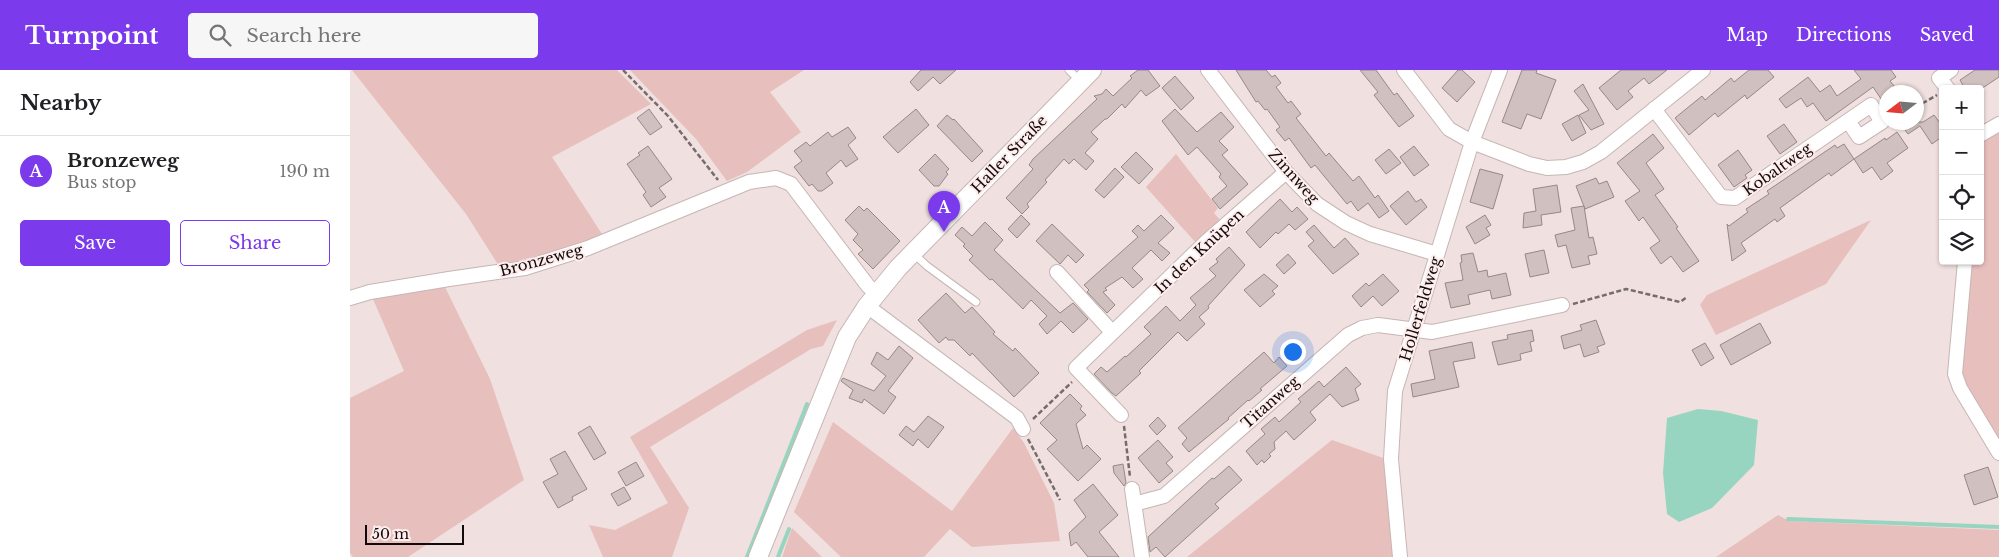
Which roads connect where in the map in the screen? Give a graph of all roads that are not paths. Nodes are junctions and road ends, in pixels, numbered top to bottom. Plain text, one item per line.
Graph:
1 (1208, 70) edge
2 (1404, 70) edge
3 (1500, 70) edge
4 (1703, 70) edge
5 (1951, 70) edge
6 (1081, 74) edge
7 (1945, 85) edge
8 (1654, 109) junction
9 (1848, 121) dead end
10 (1999, 124) edge
11 (1984, 133) edge
12 (1472, 142) junction
13 (1286, 172) junction
14 (913, 252) junction
15 (1437, 254) junction
16 (1965, 265) edge
17 (1057, 272) dead end
18 (350, 298) edge
19 (872, 299) junction
20 (976, 302) dead end
21 (1562, 305) road end
22 (1413, 330) junction
23 (1112, 332) junction
24 (1121, 415) road end
25 (1023, 429) road end
26 (1999, 453) edge
27 (1132, 489) road end
28 (1134, 504) junction
29 (758, 557) edge
30 (1142, 557) edge
31 (1400, 557) edge

1 - 13 street, Zinnweg
2 - 12 street
3 - 12 street, Hollerfeldweg
4 - 8 street
5 - 7 street
6 - 14 street, Haller Straße
8 - 9 street, Kobaltweg
8 - 12 street
10 - 11 street
12 - 15 street, Hollerfeldweg
13 - 15 street, Zinnweg
13 - 23 street, In den Knüpen
14 - 19 street, Haller Straße
14 - 20 lane
15 - 22 street, Hollerfeldweg
16 - 26 street
17 - 23 street
18 - 19 street, Bronzeweg
19 - 25 street
19 - 29 street, Haller Straße
21 - 22 street, Titanweg
22 - 28 street, Titanweg
22 - 31 street, Hollerfeldweg
23 - 24 street, In den Knüpen
27 - 28 street
28 - 30 street

